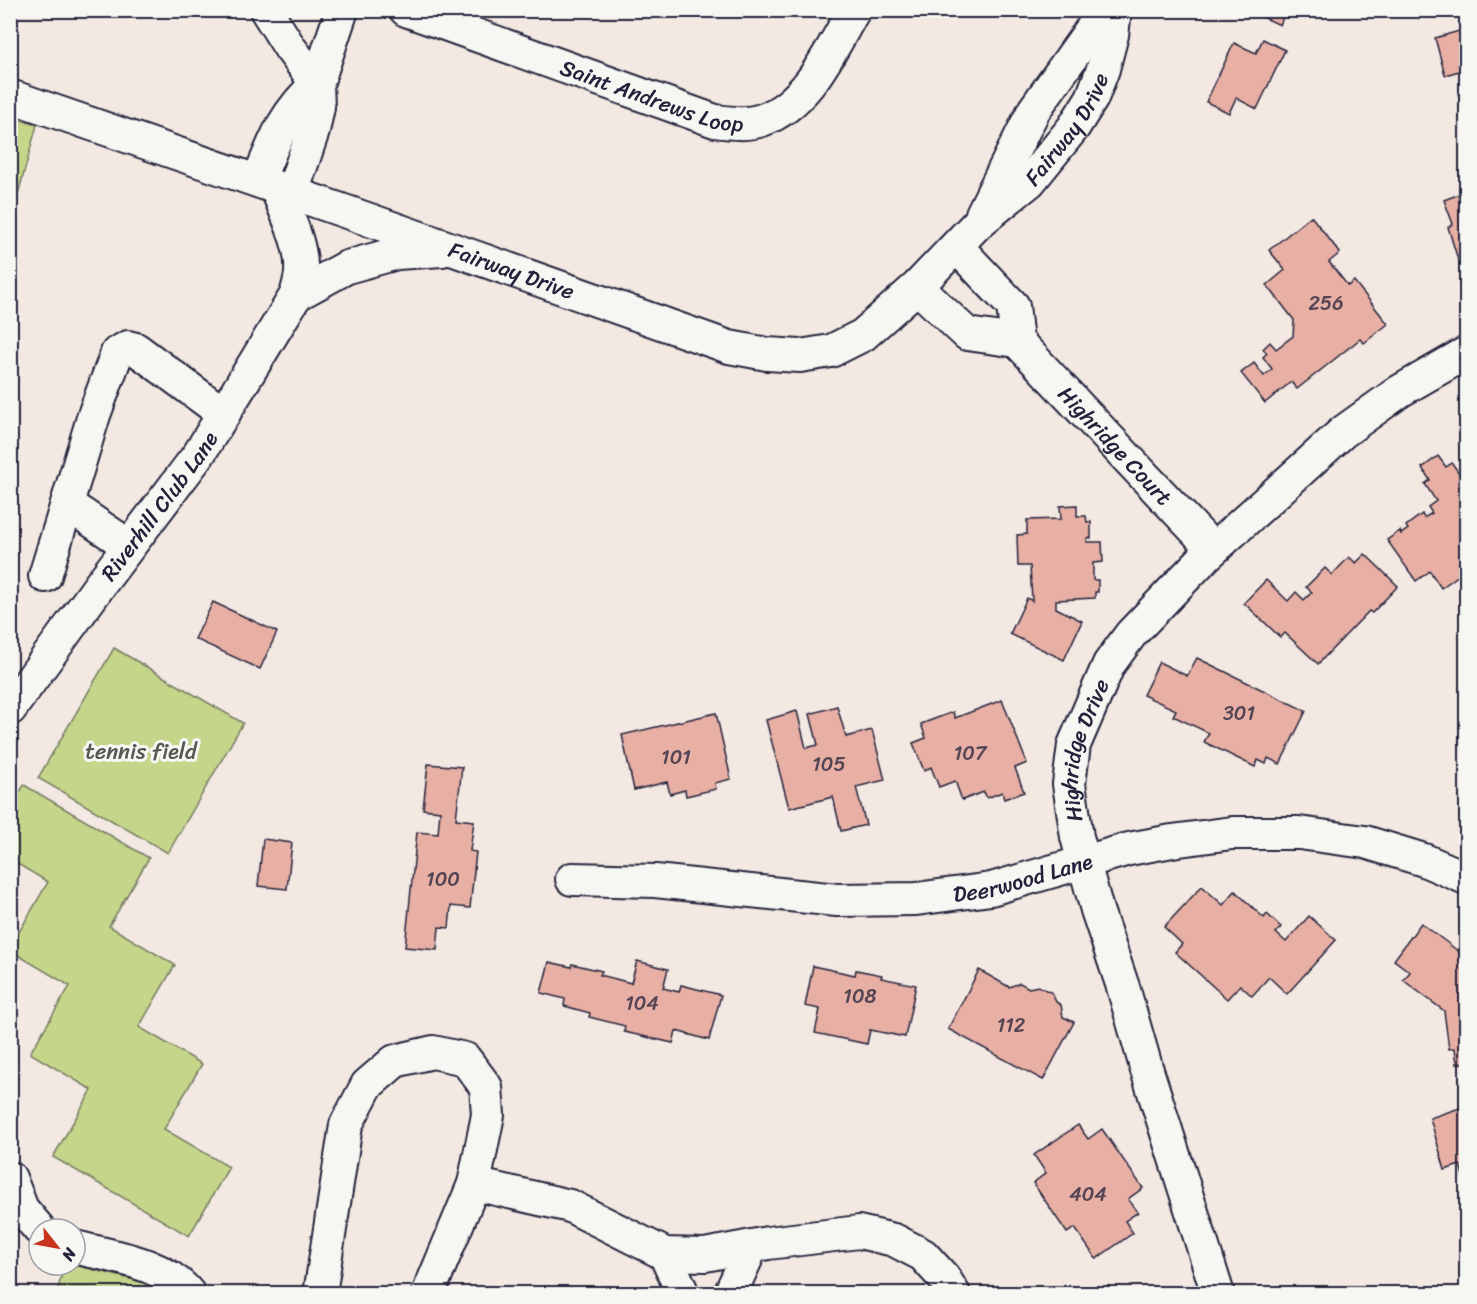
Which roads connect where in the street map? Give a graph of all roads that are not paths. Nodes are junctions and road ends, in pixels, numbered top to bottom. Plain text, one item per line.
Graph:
1 (266, 10) edge
2 (342, 10) edge
3 (406, 10) edge
4 (854, 10) edge
5 (1105, 10) edge
6 (1115, 10) edge
7 (317, 84) junction
8 (10, 96) edge
9 (275, 187) junction
10 (978, 223) junction
11 (957, 247) junction
12 (453, 249) junction
13 (917, 287) junction
14 (296, 295) junction
15 (1017, 341) junction
16 (1467, 353) edge
17 (224, 414) junction
18 (67, 504) junction
19 (129, 546) junction
20 (1214, 549) junction
21 (45, 576) dead end
22 (10, 709) edge
23 (1084, 863) junction
24 (1467, 878) edge
25 (572, 879) dead end
26 (10, 1178) edge
27 (474, 1185) junction
28 (29, 1217) edge
29 (752, 1246) junction
30 (87, 1250) edge
31 (665, 1254) junction
32 (189, 1293) edge
33 (320, 1293) edge
34 (428, 1293) edge
35 (683, 1293) edge
36 (730, 1293) edge
37 (954, 1293) edge
38 (1218, 1293) edge

1 - 7 street
2 - 7 street
3 - 4 street, Saint Andrews Loop
5 - 10 street, Fairway Drive
6 - 10 street, Fairway Drive
7 - 9 street
8 - 9 street, Fairway Drive
9 - 12 street, Fairway Drive
9 - 14 street, Riverhill Club Lane
10 - 11 street, Fairway Drive
11 - 13 street, Fairway Drive
11 - 15 street
12 - 13 street, Fairway Drive
12 - 14 street
13 - 15 street
14 - 17 street, Riverhill Club Lane
15 - 20 street, Highridge Court
16 - 20 street, Highridge Drive
17 - 18 street
17 - 19 street, Riverhill Club Lane
18 - 19 street
18 - 21 street
19 - 22 street, Riverhill Club Lane
20 - 23 street, Highridge Drive
23 - 24 street, Deerwood Lane
23 - 25 street, Deerwood Lane
23 - 38 street, Highridge Drive
26 - 28 street
27 - 31 street
27 - 33 street
27 - 34 street
29 - 31 street
29 - 36 street
29 - 37 street
30 - 32 street
31 - 35 street

